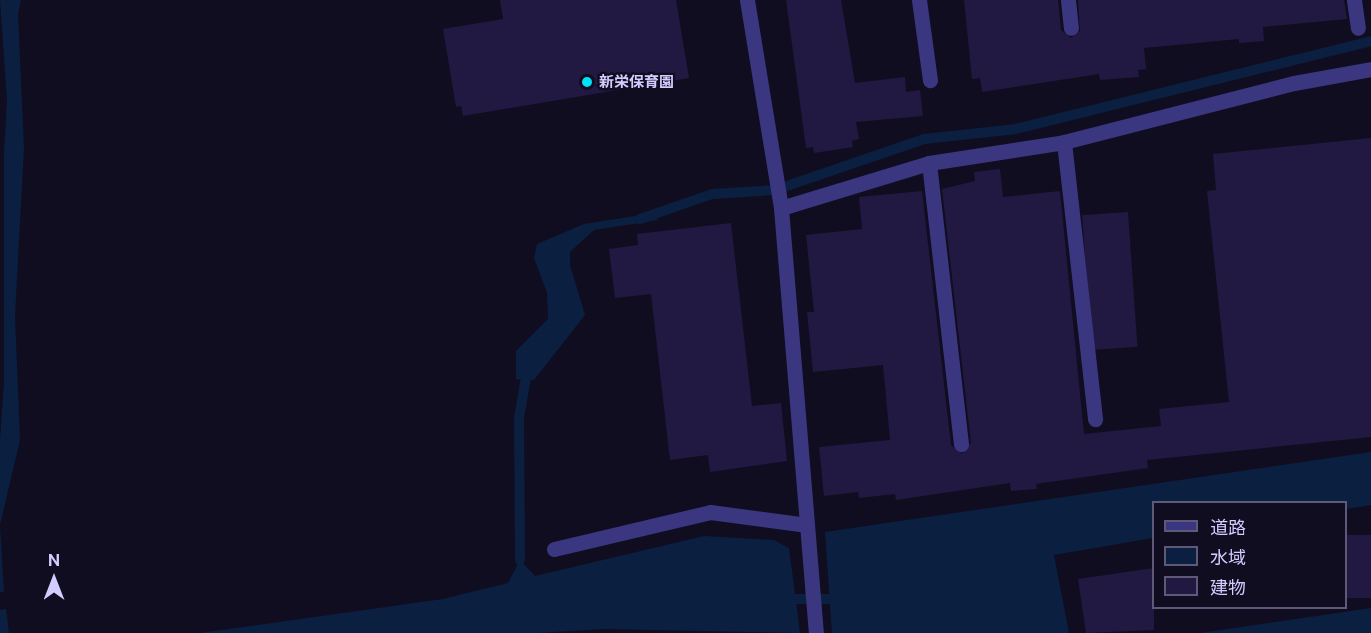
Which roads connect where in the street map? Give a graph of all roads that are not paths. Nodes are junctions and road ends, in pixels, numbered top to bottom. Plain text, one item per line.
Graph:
1 (747, 0) edge
2 (919, 0) edge
3 (1068, 0) edge
4 (1354, 0) edge
5 (1071, 28) dead end
6 (1358, 28) dead end
7 (1371, 69) edge
8 (930, 81) dead end
9 (1064, 142) junction
10 (929, 163) junction
11 (780, 208) junction
12 (1095, 419) dead end
13 (961, 444) dead end
14 (807, 525) junction
15 (554, 549) dead end
16 (816, 633) edge

1 - 11 street
2 - 8 street
3 - 5 street
4 - 6 street
7 - 9 street
9 - 10 street
9 - 12 street
10 - 11 street
10 - 13 street
11 - 14 street
14 - 15 street
14 - 16 street

